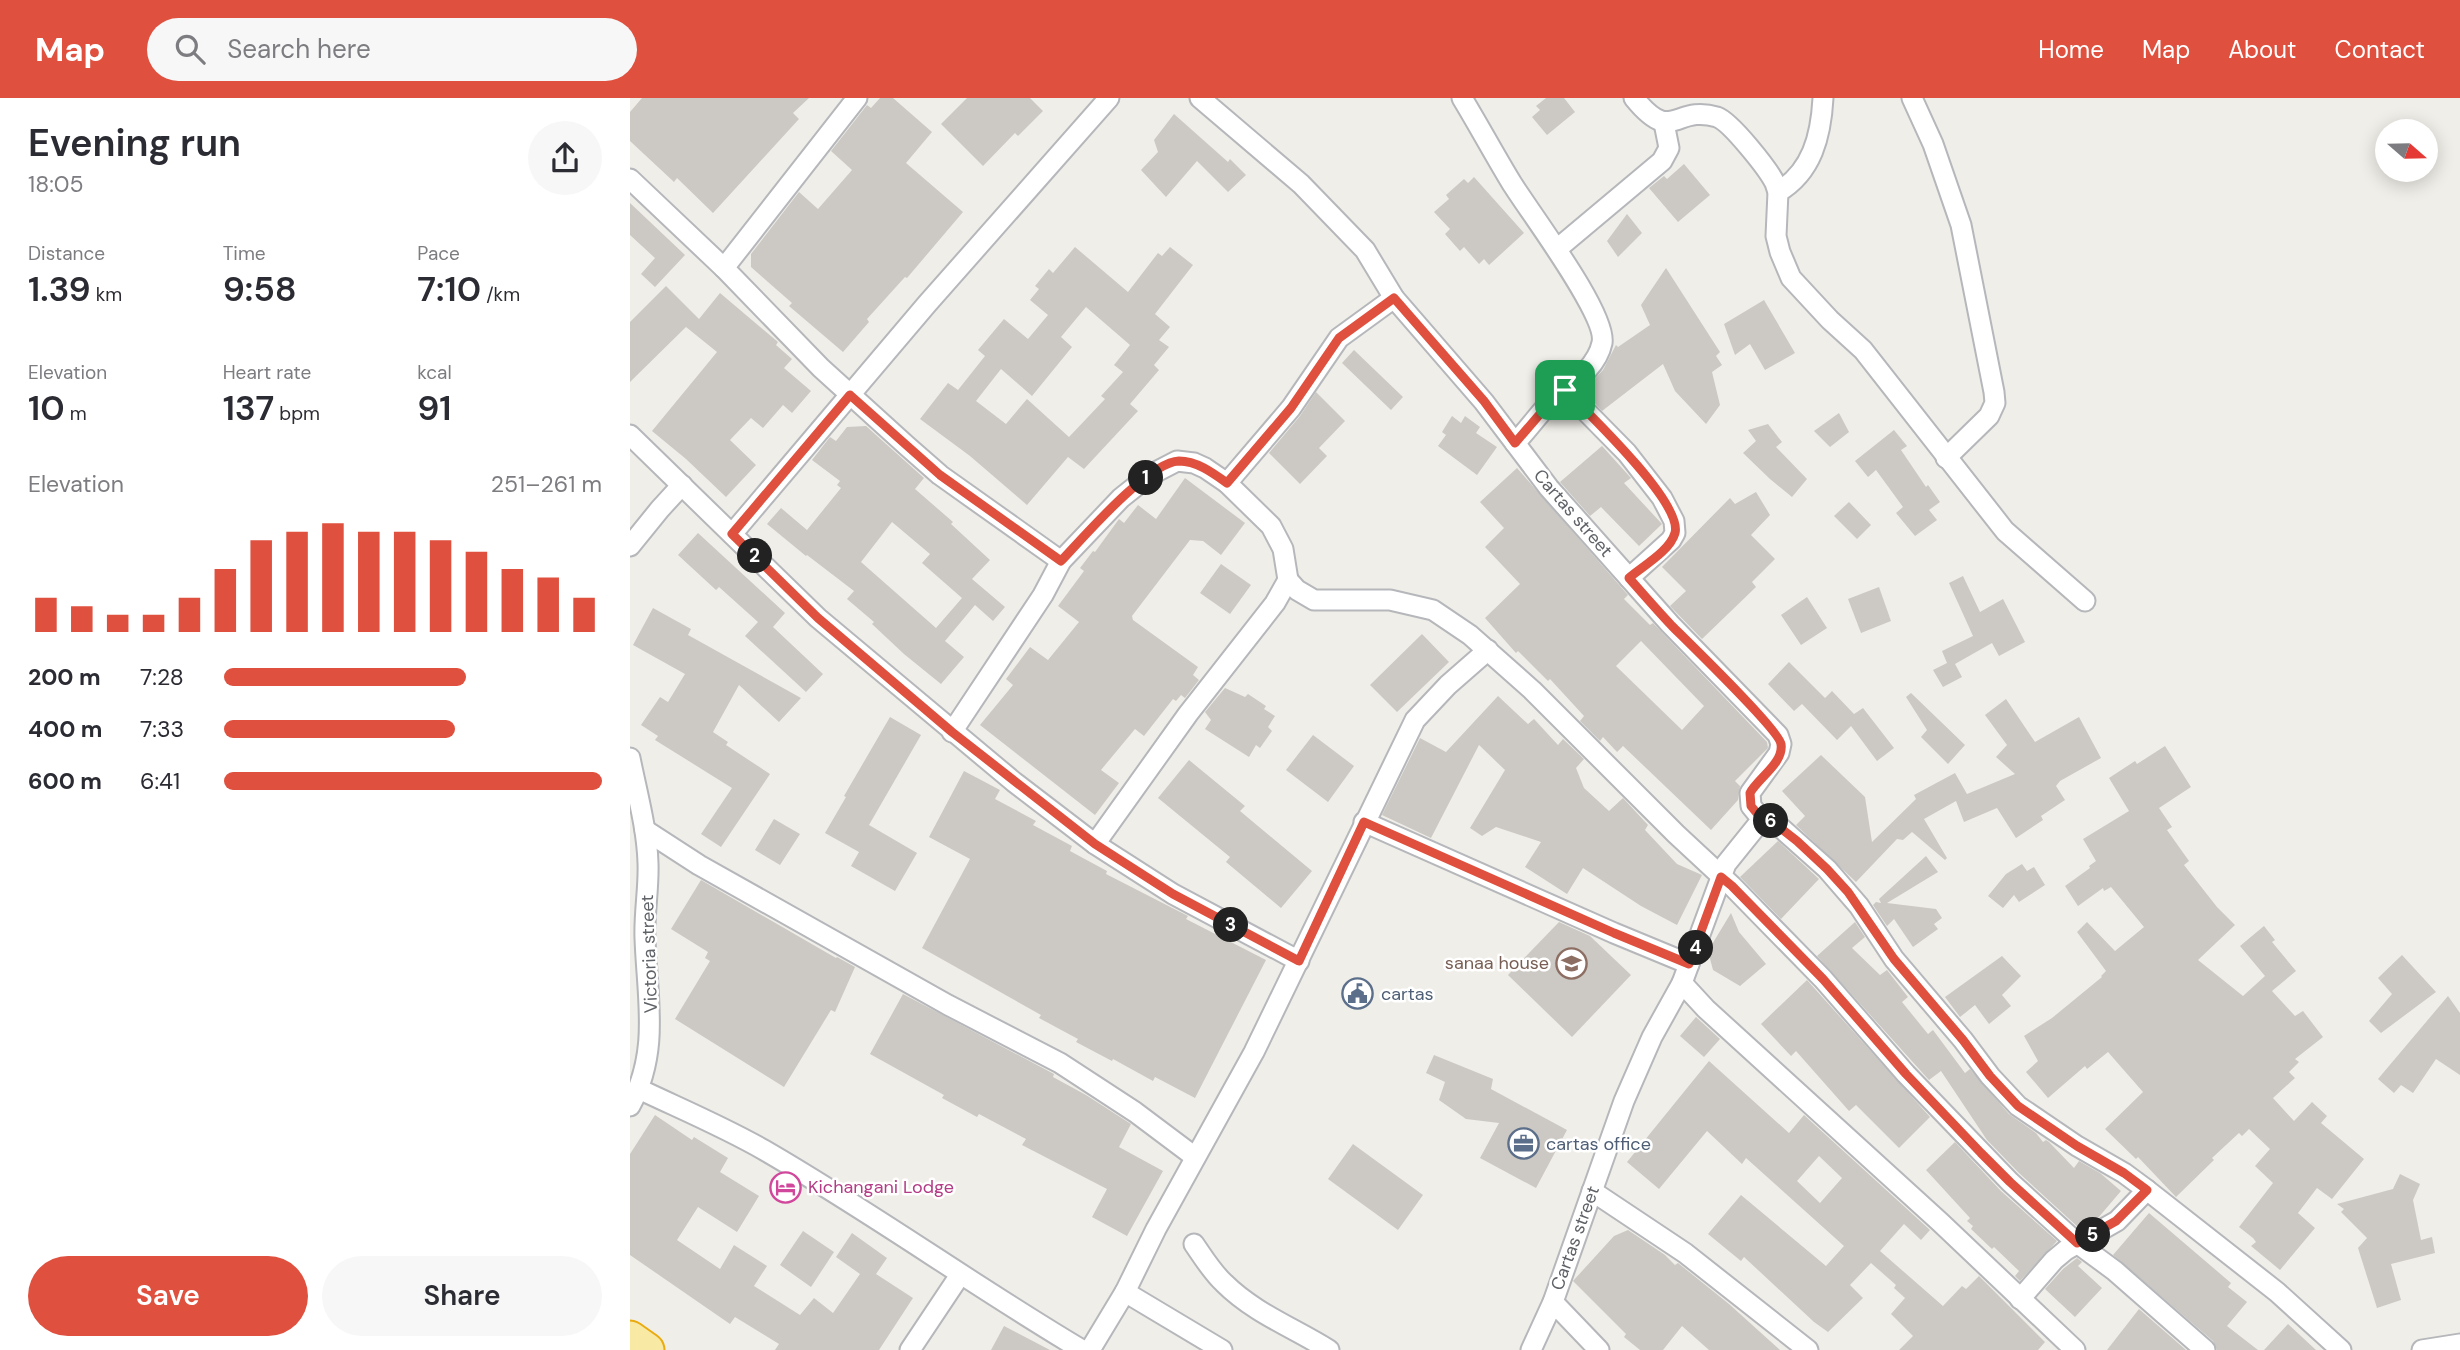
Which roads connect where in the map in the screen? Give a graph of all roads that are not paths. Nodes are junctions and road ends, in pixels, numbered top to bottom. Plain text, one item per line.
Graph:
1 (857, 98) edge
2 (1109, 98) edge
3 (1200, 98) edge
4 (1462, 98) edge
5 (1634, 98) edge
6 (1823, 98) edge
7 (1912, 98) edge
8 (1664, 123) junction
9 (630, 179) edge
10 (1778, 192) junction
11 (1557, 249) junction
12 (724, 268) junction
13 (1394, 298) junction
14 (1565, 390) junction
15 (850, 395) junction
16 (630, 435) edge
17 (1515, 443) junction
18 (1946, 457) junction
19 (1227, 483) junction
20 (682, 485) junction
21 (732, 534) junction
22 (630, 546) edge
23 (1061, 561) junction
24 (1629, 578) junction
25 (1288, 580) junction
26 (2085, 601) dead end
27 (1488, 650) junction
28 (952, 732) junction
29 (630, 758) edge
30 (1760, 817) junction
31 (1364, 822) junction
32 (640, 824) edge
33 (1095, 844) junction
34 (1721, 877) junction
35 (1299, 961) junction
36 (1689, 964) junction
37 (1682, 983) junction
38 (635, 1097) edge
39 (1195, 1157) junction
40 (2147, 1190) junction
41 (1592, 1191) junction
42 (2077, 1243) junction
43 (1195, 1244) dead end
44 (960, 1275) junction
45 (1125, 1292) junction
46 (2020, 1299) junction
47 (1553, 1302) junction
48 (630, 1338) edge
49 (2460, 1344) edge
50 (647, 1350) edge
51 (910, 1350) edge
52 (1082, 1350) edge
53 (1090, 1350) edge
54 (1222, 1350) edge
55 (1329, 1350) edge
56 (1531, 1350) edge
57 (1599, 1350) edge
58 (1808, 1350) edge
59 (2075, 1350) edge
60 (2205, 1350) edge
61 (2341, 1350) edge
62 (2422, 1350) edge

1 - 12 street
2 - 15 street
3 - 13 street, Cartas street
4 - 11 street
5 - 8 street
6 - 10 street
7 - 18 street
8 - 10 street
8 - 11 street
9 - 12 street
10 - 18 street
11 - 14 street
12 - 15 street
13 - 17 street, Cartas street
13 - 19 street
14 - 17 street
14 - 24 street
15 - 21 street
15 - 23 street
16 - 20 street
17 - 24 street, Cartas street
18 - 26 street
19 - 23 street
19 - 25 street
20 - 21 street
20 - 22 street
21 - 28 street
23 - 28 street
24 - 30 street, Cartas street
25 - 27 street
25 - 33 street
27 - 31 street
27 - 34 street
28 - 33 street
29 - 32 street, Victoria street
30 - 34 street, Cartas street
30 - 40 street
31 - 35 street
31 - 36 street
32 - 38 street, Victoria street
32 - 39 street
33 - 35 street
34 - 36 street, Cartas street
34 - 42 street
35 - 39 street
36 - 37 street, Cartas street
37 - 41 street, Cartas street
37 - 46 street
38 - 44 street
39 - 45 street
40 - 42 street
40 - 61 street
41 - 47 street, Cartas street
41 - 58 street
42 - 46 street
42 - 60 street
43 - 55 street
44 - 51 street
44 - 52 street
45 - 53 street
45 - 54 street
46 - 59 street
47 - 56 street, Cartas street
47 - 57 street
48 - 50 highway
49 - 62 street

